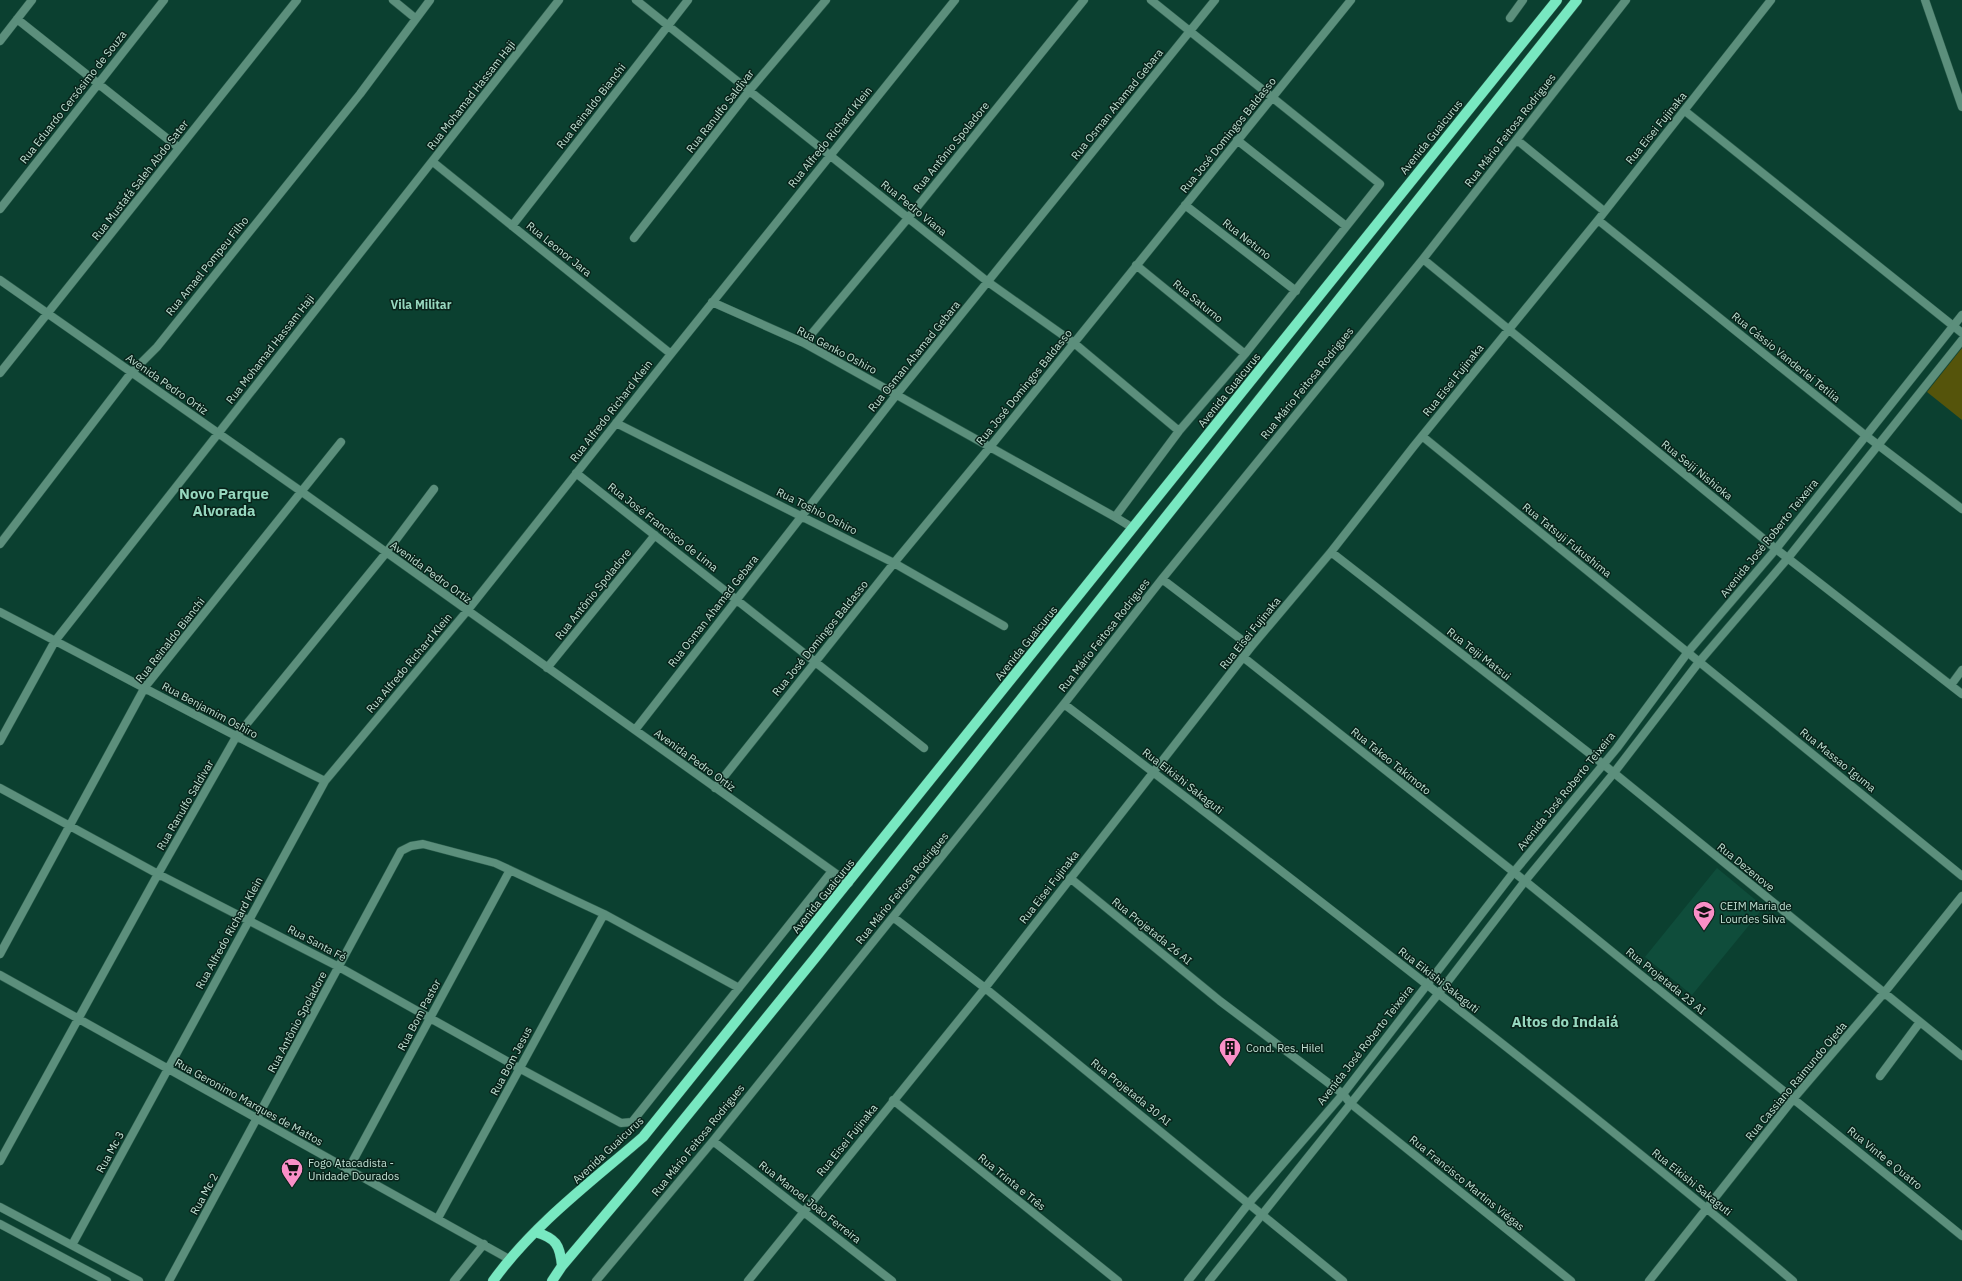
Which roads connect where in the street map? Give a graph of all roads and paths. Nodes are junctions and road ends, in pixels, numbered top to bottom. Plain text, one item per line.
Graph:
1 (32, 0) edge
2 (164, 0) edge
3 (298, 0) edge
4 (393, 0) edge
5 (430, 0) edge
6 (559, 0) edge
7 (636, 0) edge
8 (688, 0) edge
9 (826, 0) edge
10 (955, 0) edge
11 (1084, 0) edge
12 (1151, 0) edge
13 (1215, 0) edge
14 (1351, 0) edge
15 (1523, 0) edge
16 (1557, 0) edge
17 (1577, 0) edge
18 (1626, 0) edge
19 (1771, 0) edge
20 (1925, 0) edge
21 (415, 18) junction
22 (1510, 18) dead end
23 (17, 20) junction
24 (667, 25) junction
25 (1189, 31) junction
26 (0, 41) edge
27 (97, 84) junction
28 (749, 91) junction
29 (1272, 99) junction
30 (1962, 107) edge
31 (1685, 111) junction
32 (1237, 140) junction
33 (1517, 140) junction
34 (179, 148) junction
35 (830, 155) junction
36 (433, 162) junction
37 (1185, 205) junction
38 (0, 209) edge
39 (1604, 212) junction
40 (908, 218) junction
41 (1598, 220) junction
42 (512, 226) junction
43 (1346, 226) junction
44 (634, 238) dead end
45 (1423, 258) junction
46 (1136, 265) junction
47 (0, 280) edge
48 (988, 282) junction
49 (1296, 291) junction
50 (712, 302) junction
51 (48, 313) junction
52 (1962, 314) edge
53 (1954, 326) junction
54 (1508, 330) junction
55 (1962, 333) edge
56 (1962, 340) edge
57 (1074, 343) junction
58 (804, 344) junction
59 (671, 354) junction
60 (1246, 354) junction
61 (0, 373) edge
62 (131, 373) junction
63 (897, 394) junction
64 (616, 423) junction
65 (1179, 431) junction
66 (218, 433) junction
67 (1866, 435) junction
68 (1422, 436) junction
69 (341, 442) dead end
70 (1878, 444) junction
71 (990, 447) junction
72 (576, 473) junction
73 (434, 489) dead end
74 (302, 492) junction
75 (1962, 509) edge
76 (802, 515) junction
77 (1115, 517) junction
78 (1133, 528) junction
79 (655, 535) junction
80 (0, 544) edge
81 (1776, 549) junction
82 (1331, 552) junction
83 (386, 553) junction
84 (1788, 558) junction
85 (894, 563) junction
86 (1162, 579) junction
87 (737, 599) junction
88 (467, 611) junction
89 (0, 612) edge
90 (1004, 626) dead end
91 (55, 641) junction
92 (1252, 647) junction
93 (1688, 652) junction
94 (1243, 657) junction
95 (816, 660) junction
96 (1700, 662) junction
97 (547, 668) junction
98 (1962, 670) edge
99 (1951, 685) junction
100 (145, 687) junction
101 (1962, 694) edge
102 (1064, 704) junction
103 (635, 730) junction
104 (236, 737) junction
105 (0, 741) edge
106 (924, 748) dead end
107 (1603, 764) junction
108 (1153, 771) junction
109 (1613, 774) junction
110 (325, 781) junction
111 (0, 788) edge
112 (715, 788) junction
113 (69, 826) junction
114 (510, 870) junction
115 (832, 871) junction
116 (1513, 873) junction
117 (158, 874) junction
118 (1962, 876) edge
119 (1070, 878) junction
120 (1525, 881) junction
121 (849, 883) junction
122 (1962, 896) edge
123 (604, 914) junction
124 (893, 917) junction
125 (249, 920) junction
126 (0, 954) edge
127 (339, 967) junction
128 (0, 975) edge
129 (1427, 984) junction
130 (739, 988) junction
131 (985, 988) junction
132 (1439, 993) junction
133 (1884, 993) junction
134 (430, 1017) junction
135 (79, 1019) junction
136 (1920, 1022) junction
137 (1962, 1056) edge
138 (519, 1068) junction
139 (168, 1069) junction
140 (1880, 1076) dead end
141 (1343, 1094) junction
142 (1794, 1098) junction
143 (893, 1100) junction
144 (1350, 1103) junction
145 (258, 1118) junction
146 (713, 1141) junction
147 (0, 1161) edge
148 (348, 1170) junction
149 (1249, 1203) junction
150 (0, 1207) edge
151 (1707, 1208) junction
152 (804, 1211) junction
153 (1261, 1215) junction
154 (438, 1218) junction
155 (0, 1224) edge
156 (535, 1232) junction
157 (1962, 1236) edge
158 (484, 1244) junction
159 (72, 1245) junction
160 (509, 1258) junction
161 (562, 1266) junction
162 (106, 1281) edge
163 (139, 1281) edge
164 (169, 1281) edge
165 (454, 1281) edge
166 (493, 1281) edge
167 (552, 1281) edge
168 (596, 1281) edge
169 (748, 1281) edge
170 (892, 1281) edge
171 (1118, 1281) edge
172 (1188, 1281) edge
173 (1209, 1281) edge
174 (1343, 1281) edge
175 (1571, 1281) edge
176 (1649, 1281) edge
177 (1793, 1281) edge

1 - 23 street
2 - 27 street, Rua Eduardo Cersósimo de Souza
3 - 34 street, Rua Mustafá Saleh Abdo Sater
4 - 21 street
5 - 21 street, Rua Amael Pompeu Filho
6 - 36 street, Rua Mohamad Hassam Haji
7 - 24 street, Rua Pedro Viana
8 - 24 street, Rua Reinaldo Bianchi
9 - 28 street, Rua Ranulfo Saldivar
10 - 35 street, Rua Alfredo Richard Klein
11 - 40 street, Rua Antônio Spoladore
12 - 25 street
13 - 25 street, Rua Osman Ahamad Gebara
14 - 29 street, Rua José Domingos Baldasso
15 - 22 street
16 - 78 main road, Avenida Guaicurus
17 - 161 main road
18 - 33 street, Rua Mário Feitosa Rodrigues
19 - 31 street, Rua Eisei Fujinaka
20 - 30 street
21 - 62 street, Rua Amael Pompeu Filho
23 - 26 street
23 - 27 street
24 - 28 street, Rua Pedro Viana
24 - 42 street, Rua Reinaldo Bianchi
25 - 29 street
25 - 48 street, Rua Osman Ahamad Gebara
27 - 34 street
27 - 38 street, Rua Eduardo Cersósimo de Souza
28 - 35 street, Rua Pedro Viana
28 - 44 street, Rua Ranulfo Saldivar
29 - 32 street, Rua José Domingos Baldasso
29 - 43 street
31 - 39 street, Rua Eisei Fujinaka
31 - 53 street
32 - 37 street, Rua José Domingos Baldasso
32 - 43 street
33 - 39 street
33 - 45 street, Rua Mário Feitosa Rodrigues
34 - 51 street, Rua Mustafá Saleh Abdo Sater
35 - 40 street, Rua Pedro Viana
35 - 50 street, Rua Alfredo Richard Klein
36 - 42 street, Rua Leonor Jara
36 - 66 street, Rua Mohamad Hassam Haji
37 - 46 street, Rua José Domingos Baldasso
37 - 49 street, Rua Netuno
39 - 41 street, Rua Eisei Fujinaka
40 - 48 street, Rua Pedro Viana
40 - 58 street, Rua Antônio Spoladore
41 - 54 street, Rua Eisei Fujinaka
41 - 67 street, Rua Cássio Vanderlei Tetilia
42 - 59 street, Rua Leonor Jara
43 - 49 street
45 - 54 street, Rua Seiji Nishioka
45 - 86 street, Rua Mário Feitosa Rodrigues
46 - 57 street, Rua José Domingos Baldasso
46 - 60 street, Rua Saturno
47 - 51 street, Avenida Pedro Ortiz
48 - 57 street, Rua Pedro Viana
48 - 63 street, Rua Osman Ahamad Gebara
49 - 60 street
50 - 58 street, Rua Genko Oshiro
50 - 59 street, Rua Alfredo Richard Klein
51 - 61 street, Rua Mustafá Saleh Abdo Sater
51 - 62 street, Avenida Pedro Ortiz
52 - 53 street, Avenida José Roberto Teixeira
53 - 55 street
53 - 67 street, Avenida José Roberto Teixeira
54 - 68 street, Rua Eisei Fujinaka
54 - 81 street, Rua Seiji Nishioka
56 - 70 street
57 - 65 street, Rua Pedro Viana
57 - 71 street, Rua José Domingos Baldasso
58 - 63 street, Rua Genko Oshiro
59 - 64 street, Rua Alfredo Richard Klein
60 - 65 street
62 - 66 street, Avenida Pedro Ortiz
62 - 80 street, Rua Amael Pompeu Filho
63 - 71 street, Rua Genko Oshiro
63 - 76 street, Rua Osman Ahamad Gebara
64 - 72 street, Rua Alfredo Richard Klein
64 - 76 street, Rua Toshio Oshiro
65 - 77 street
66 - 74 street, Avenida Pedro Ortiz
66 - 91 street, Rua Mohamad Hassam Haji
67 - 70 street, Rua Cássio Vanderlei Tetilia
67 - 81 street, Avenida José Roberto Teixeira
68 - 82 street, Rua Eisei Fujinaka
68 - 93 street, Rua Tatsuji Fukushima
69 - 74 street, Rua Reinaldo Bianchi
70 - 75 street, Rua Cássio Vanderlei Tetilia
70 - 84 street
71 - 77 street, Rua Genko Oshiro
71 - 85 street, Rua José Domingos Baldasso
72 - 79 street, Rua José Francisco de Lima
72 - 88 street, Rua Alfredo Richard Klein
73 - 83 street, Rua Ranulfo Saldivar
74 - 83 street, Avenida Pedro Ortiz
74 - 100 street, Rua Reinaldo Bianchi
76 - 85 street, Rua Toshio Oshiro
76 - 87 street, Rua Osman Ahamad Gebara
77 - 78 street, Rua Genko Oshiro
78 - 121 main road, Avenida Guaicurus
79 - 87 street, Rua José Francisco de Lima
79 - 97 street, Rua Antônio Spoladore
81 - 84 street, Rua Seiji Nishioka
81 - 93 street, Avenida José Roberto Teixeira
82 - 92 street, Rua Eisei Fujinaka
82 - 107 street, Rua Teiji Matsui
83 - 88 street, Avenida Pedro Ortiz
83 - 104 street, Rua Ranulfo Saldivar
84 - 96 street
84 - 99 street, Rua Seiji Nishioka
85 - 90 street, Rua Toshio Oshiro
85 - 95 street, Rua José Domingos Baldasso
86 - 92 street
86 - 102 street, Rua Mário Feitosa Rodrigues
87 - 95 street, Rua José Francisco de Lima
87 - 103 street, Rua Osman Ahamad Gebara
88 - 97 street, Avenida Pedro Ortiz
88 - 110 street, Rua Alfredo Richard Klein
89 - 91 street, Rua Benjamim Oshiro
91 - 100 street, Rua Benjamim Oshiro
91 - 105 street, Rua Mohamad Hassam Haji
92 - 94 street, Rua Eisei Fujinaka
93 - 96 street, Rua Tatsuji Fukushima
93 - 107 street, Avenida José Roberto Teixeira
94 - 108 street, Rua Eisei Fujinaka
94 - 116 street, Rua Takeo Takimoto
95 - 106 street, Rua José Francisco de Lima
95 - 112 street, Rua José Domingos Baldasso
96 - 109 street
96 - 118 street, Rua Massao Iguma
97 - 103 street, Avenida Pedro Ortiz
98 - 99 street
99 - 101 street, Rua Seiji Nishioka
100 - 104 street, Rua Benjamim Oshiro
100 - 113 street, Rua Reinaldo Bianchi
102 - 108 street, Rua Eikishi Sakaguti
102 - 124 street, Rua Mário Feitosa Rodrigues
103 - 112 street, Avenida Pedro Ortiz
104 - 110 street, Rua Benjamim Oshiro
104 - 117 street, Rua Ranulfo Saldivar
107 - 109 street, Rua Teiji Matsui
107 - 116 street, Avenida José Roberto Teixeira
108 - 119 street, Rua Eisei Fujinaka
108 - 129 street, Rua Eikishi Sakaguti
109 - 120 street
109 - 133 street, Rua Dezenove
110 - 125 street, Rua Alfredo Richard Klein
111 - 113 street, Rua Santa Fé
112 - 115 street, Avenida Pedro Ortiz
113 - 117 street, Rua Santa Fé
113 - 126 street, Rua Reinaldo Bianchi
114 - 123 street
114 - 127 street, Rua Antônio Spoladore
114 - 134 street, Rua Bom Pastor
115 - 121 street, Avenida Pedro Ortiz
115 - 130 street
116 - 120 street, Rua Takeo Takimoto
116 - 129 street, Avenida José Roberto Teixeira
117 - 125 street, Rua Santa Fé
117 - 135 street, Rua Ranulfo Saldivar
119 - 131 street, Rua Eisei Fujinaka
119 - 141 street, Rua Projetada 26 AI
120 - 132 street
120 - 142 street, Rua Projetada 23 AI
121 - 156 main road, Avenida Guaicurus
122 - 133 street, Rua Cassiano Raimundo Ojeda
123 - 130 street
123 - 138 street, Rua Bom Jesus
124 - 131 street, Rua Projetada 30 AI
124 - 146 street, Rua Mário Feitosa Rodrigues
125 - 127 street, Rua Santa Fé
125 - 139 street, Rua Alfredo Richard Klein
127 - 134 street, Rua Santa Fé
127 - 145 street, Rua Antônio Spoladore
128 - 135 street, Rua Geronimo Marques de Mattos
129 - 132 street, Rua Eikishi Sakaguti
129 - 141 street, Avenida José Roberto Teixeira
130 - 138 street, Rua Santa Fé
131 - 143 street, Rua Eisei Fujinaka
131 - 149 street, Rua Projetada 30 AI
132 - 144 street
132 - 151 street, Rua Eikishi Sakaguti
133 - 136 street, Rua Dezenove
133 - 142 street, Rua Cassiano Raimundo Ojeda
134 - 138 street, Rua Santa Fé
134 - 148 street, Rua Bom Pastor
135 - 139 street, Rua Geronimo Marques de Mattos
135 - 147 street, Rua Ranulfo Saldivar
136 - 137 street, Rua Dezenove
136 - 140 street
138 - 154 street, Rua Bom Jesus
139 - 145 street, Rua Geronimo Marques de Mattos
139 - 159 street, Rua Mc 3
141 - 144 street, Rua Francisco Martins Viégas
141 - 149 street, Avenida José Roberto Teixeira
142 - 151 street, Rua Cassiano Raimundo Ojeda
142 - 157 street, Rua Vinte e Quatro
143 - 152 street, Rua Eisei Fujinaka
143 - 171 street, Rua Trinta e Três
144 - 153 street
144 - 175 street, Rua Francisco Martins Viégas
145 - 148 street, Rua Geronimo Marques de Mattos
145 - 164 street, Rua Mc 2
146 - 152 street, Rua Manoel João Ferreira
146 - 168 street, Rua Mário Feitosa Rodrigues
148 - 154 street, Rua Geronimo Marques de Mattos
149 - 153 street, Rua Projetada 30 AI
149 - 172 street, Avenida José Roberto Teixeira
150 - 159 street
151 - 176 street, Rua Cassiano Raimundo Ojeda
151 - 177 street, Rua Eikishi Sakaguti
152 - 169 street, Rua Eisei Fujinaka
152 - 170 street, Rua Manoel João Ferreira
153 - 173 street
153 - 174 street, Rua Projetada 30 AI
154 - 158 street, Rua Geronimo Marques de Mattos
155 - 162 street
156 - 160 main road, Avenida Guaicurus
156 - 161 main road
158 - 160 street, Rua Geronimo Marques de Mattos
158 - 165 street
159 - 163 street
160 - 166 main road, Avenida Guaicurus
161 - 167 main road

